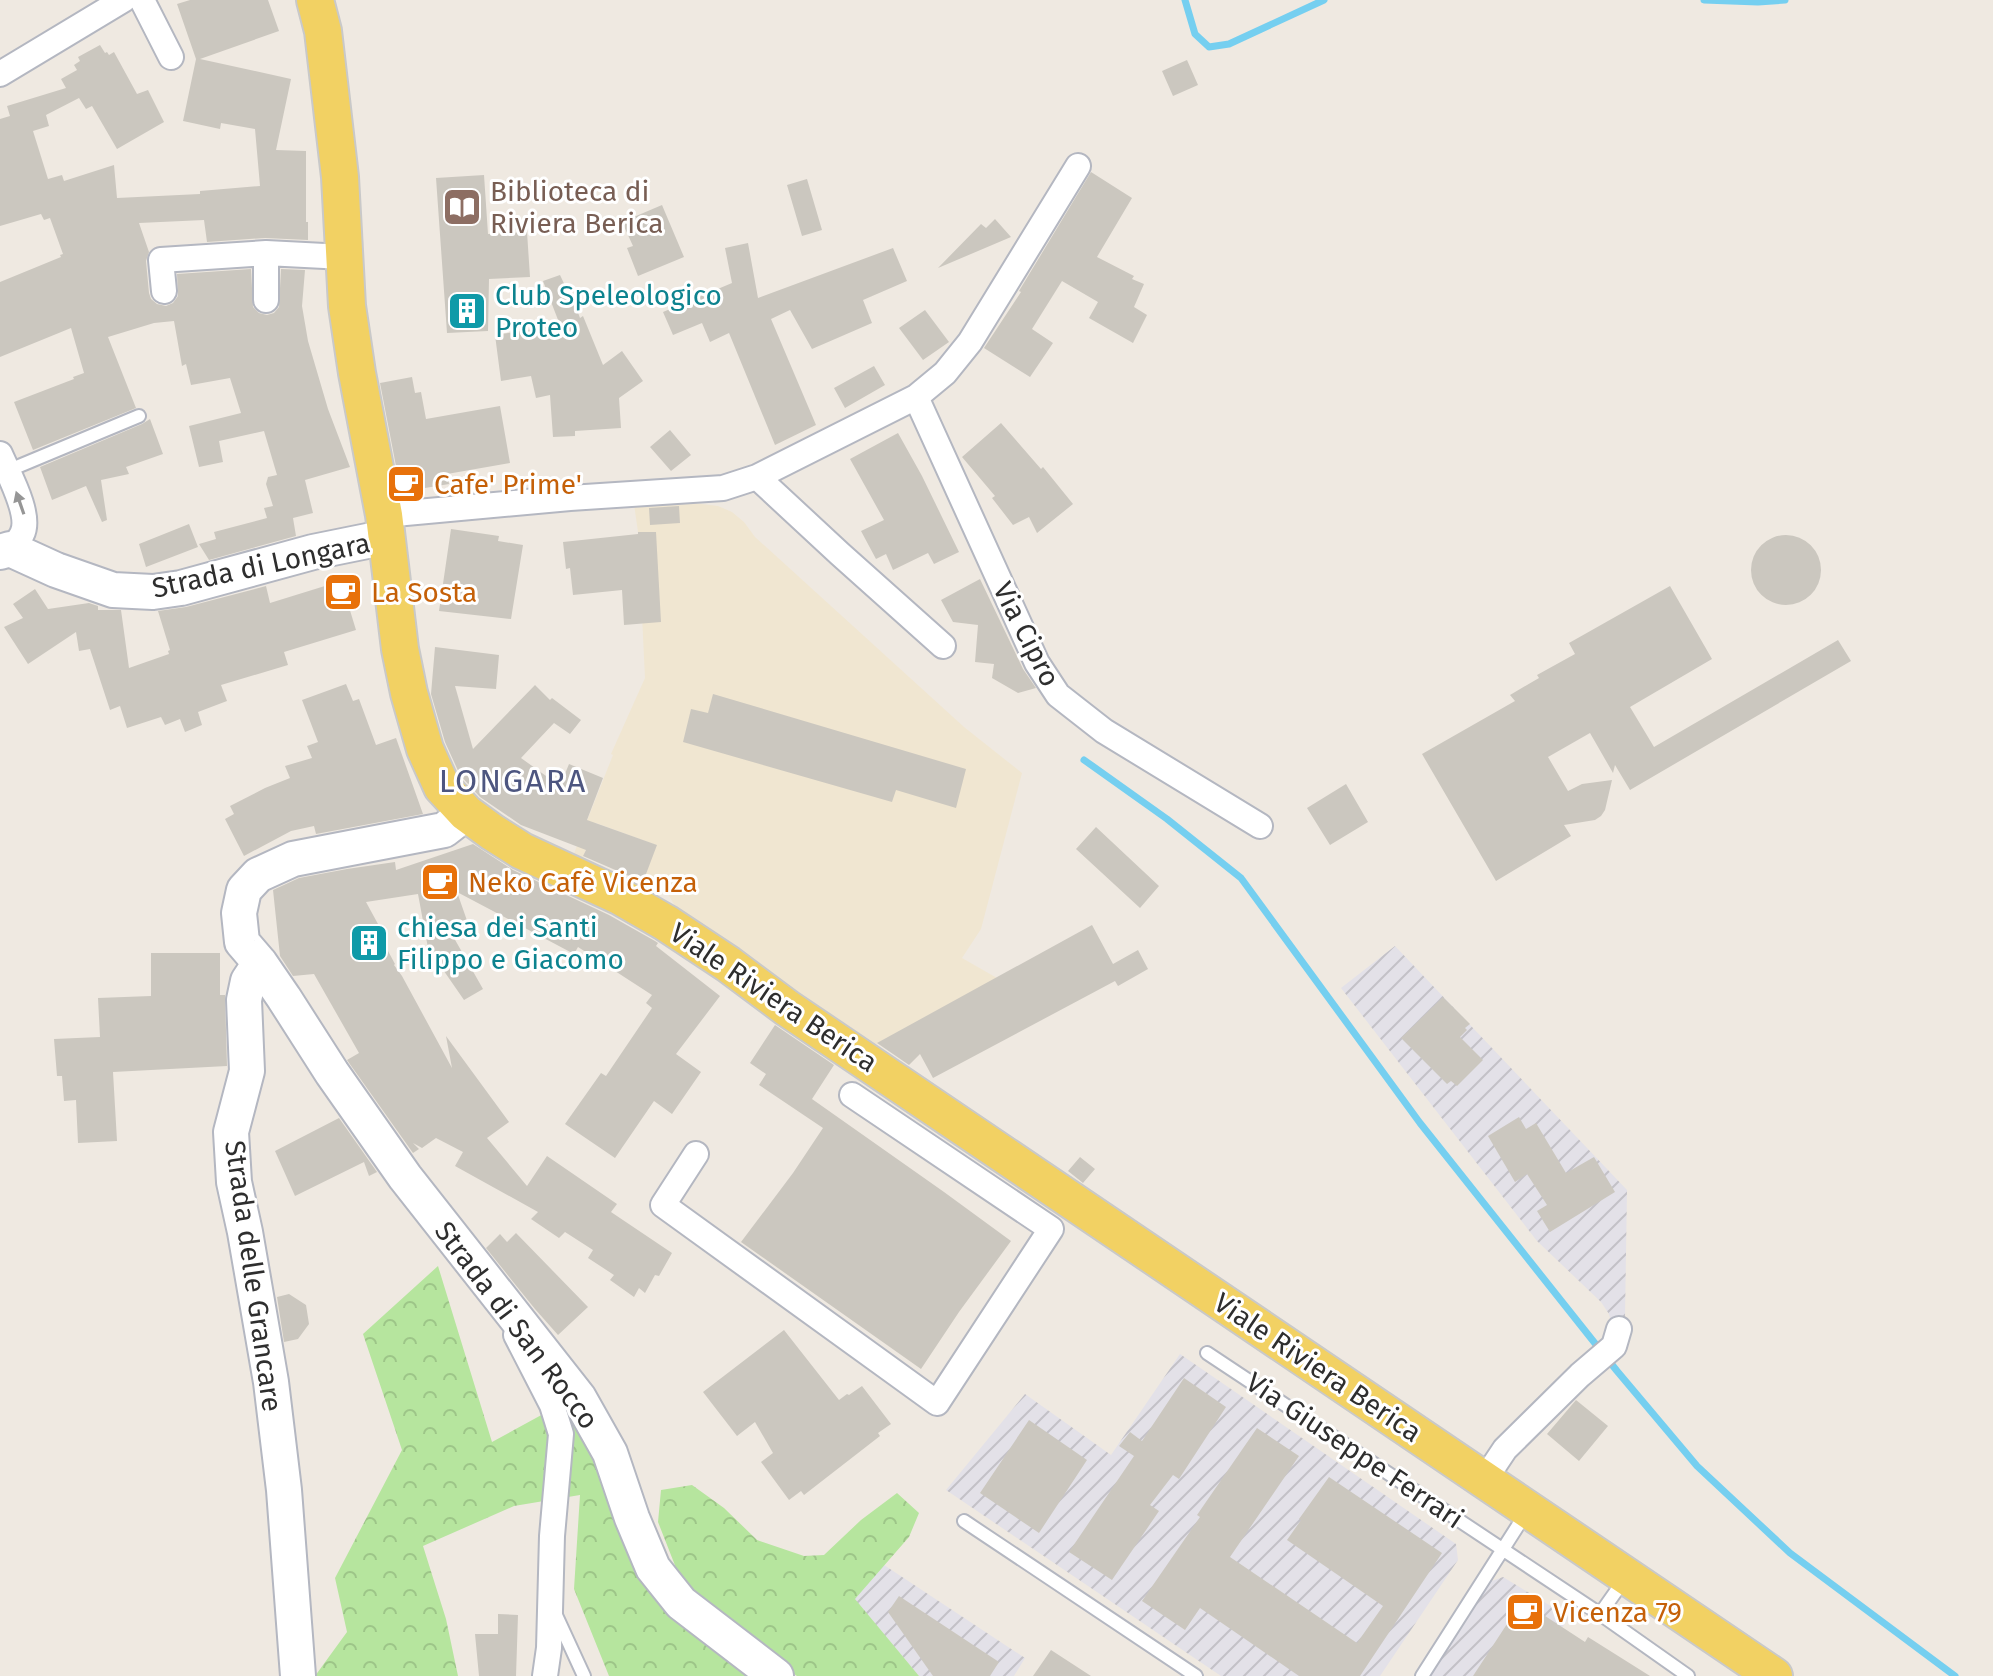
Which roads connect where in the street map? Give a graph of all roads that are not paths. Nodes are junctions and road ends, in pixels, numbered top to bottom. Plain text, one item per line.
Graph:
1 (315, 0) edge
2 (126, 1) edge
3 (171, 57) dead end
4 (0, 74) edge
5 (1078, 166) dead end
6 (266, 253) junction
7 (344, 257) junction
8 (164, 291) dead end
9 (266, 300) dead end
10 (916, 397) junction
11 (139, 416) dead end
12 (3, 463) edge
13 (757, 477) junction
14 (386, 526) junction
15 (5, 550) edge
16 (943, 646) dead end
17 (466, 813) junction
18 (1260, 826) dead end
19 (260, 963) junction
20 (852, 1095) dead end
21 (696, 1154) dead end
22 (1072, 1200) junction
23 (1051, 1229) junction
24 (499, 1296) junction
25 (1617, 1337) dead end
26 (1207, 1353) dead end
27 (1485, 1479) junction
28 (1529, 1509) junction
29 (964, 1521) dead end
30 (1502, 1548) junction
31 (1627, 1576) junction
32 (550, 1603) junction
33 (1600, 1614) junction
34 (298, 1676) edge
35 (545, 1676) edge
36 (584, 1676) edge
37 (776, 1676) edge
38 (1196, 1676) edge
39 (1422, 1676) edge
40 (1688, 1676) edge
41 (1774, 1676) edge

1 - 7 main road, Viale Riviera Berica
2 - 3 street
2 - 4 street
5 - 10 street
6 - 7 street
6 - 8 street
6 - 9 street
7 - 14 main road, Viale Riviera Berica
10 - 13 street
10 - 18 street, Via Cipro
11 - 12 lane
15 -> 12 street
13 - 14 street
13 - 16 street
14 - 15 street, Strada di Longara
14 - 17 main road, Viale Riviera Berica
17 - 19 street
17 - 22 main road, Viale Riviera Berica
19 - 24 street, Strada di San Rocco
19 - 34 street, Strada delle Grancare
20 - 23 street, Viale Riviera Berica
21 - 23 street
22 - 23 street
22 - 27 main road, Viale Riviera Berica
24 - 32 street
24 - 37 street, Strada di San Rocco
25 - 27 street
26 - 30 lane, Via Giuseppe Ferrari
27 - 28 main road, Viale Riviera Berica
28 - 30 lane
28 - 31 main road, Viale Riviera Berica
29 - 38 lane
30 - 33 lane, Via Giuseppe Ferrari
30 - 39 lane
31 - 33 lane
31 - 41 main road, Viale Riviera Berica
32 - 35 street
32 - 36 lane
33 - 40 lane, Via Giuseppe Ferrari

